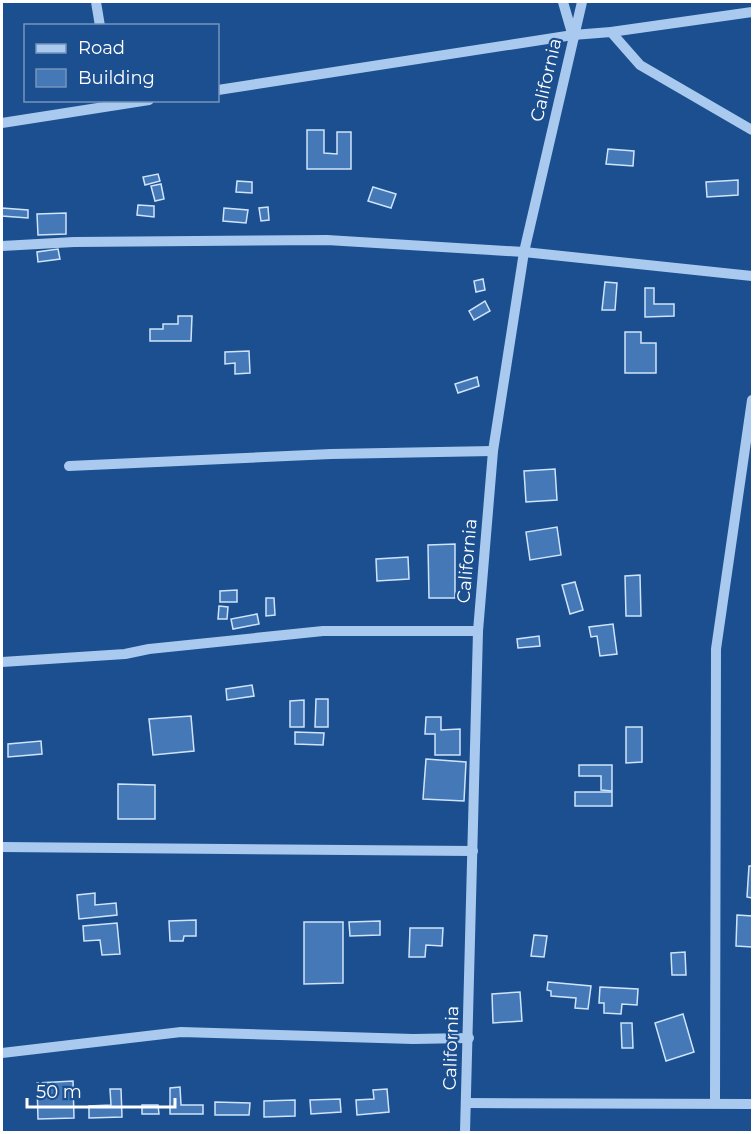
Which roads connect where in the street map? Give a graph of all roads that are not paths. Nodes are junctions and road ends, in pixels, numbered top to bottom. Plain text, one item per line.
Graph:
1 (96, 2) edge
2 (563, 2) edge
3 (582, 2) edge
4 (753, 12) edge
5 (100, 24) edge
6 (611, 32) junction
7 (573, 35) junction
8 (219, 90) edge
9 (116, 103) edge
10 (2, 123) edge
11 (753, 130) edge
12 (2, 246) edge
13 (524, 252) junction
14 (753, 276) edge
15 (753, 400) edge
16 (493, 451) junction
17 (69, 466) dead end
18 (478, 631) junction
19 (2, 662) edge
20 (2, 847) edge
21 (473, 851) junction
22 (469, 1038) junction
23 (2, 1053) edge
24 (466, 1103) junction
25 (715, 1103) junction
26 (753, 1104) edge
27 (465, 1132) edge

1 - 5 street
2 - 7 street
3 - 7 street, California
4 - 6 street
6 - 7 street
6 - 11 street
7 - 8 street
7 - 13 street, California
9 - 10 street
12 - 13 street
13 - 14 street
13 - 16 street, California
15 - 25 street
16 - 17 street
16 - 18 street, California
18 - 19 street
18 - 21 street, California
20 - 21 street
21 - 22 street, California
22 - 23 street
22 - 24 street, California
24 - 25 street
24 - 27 street, California
25 - 26 street

